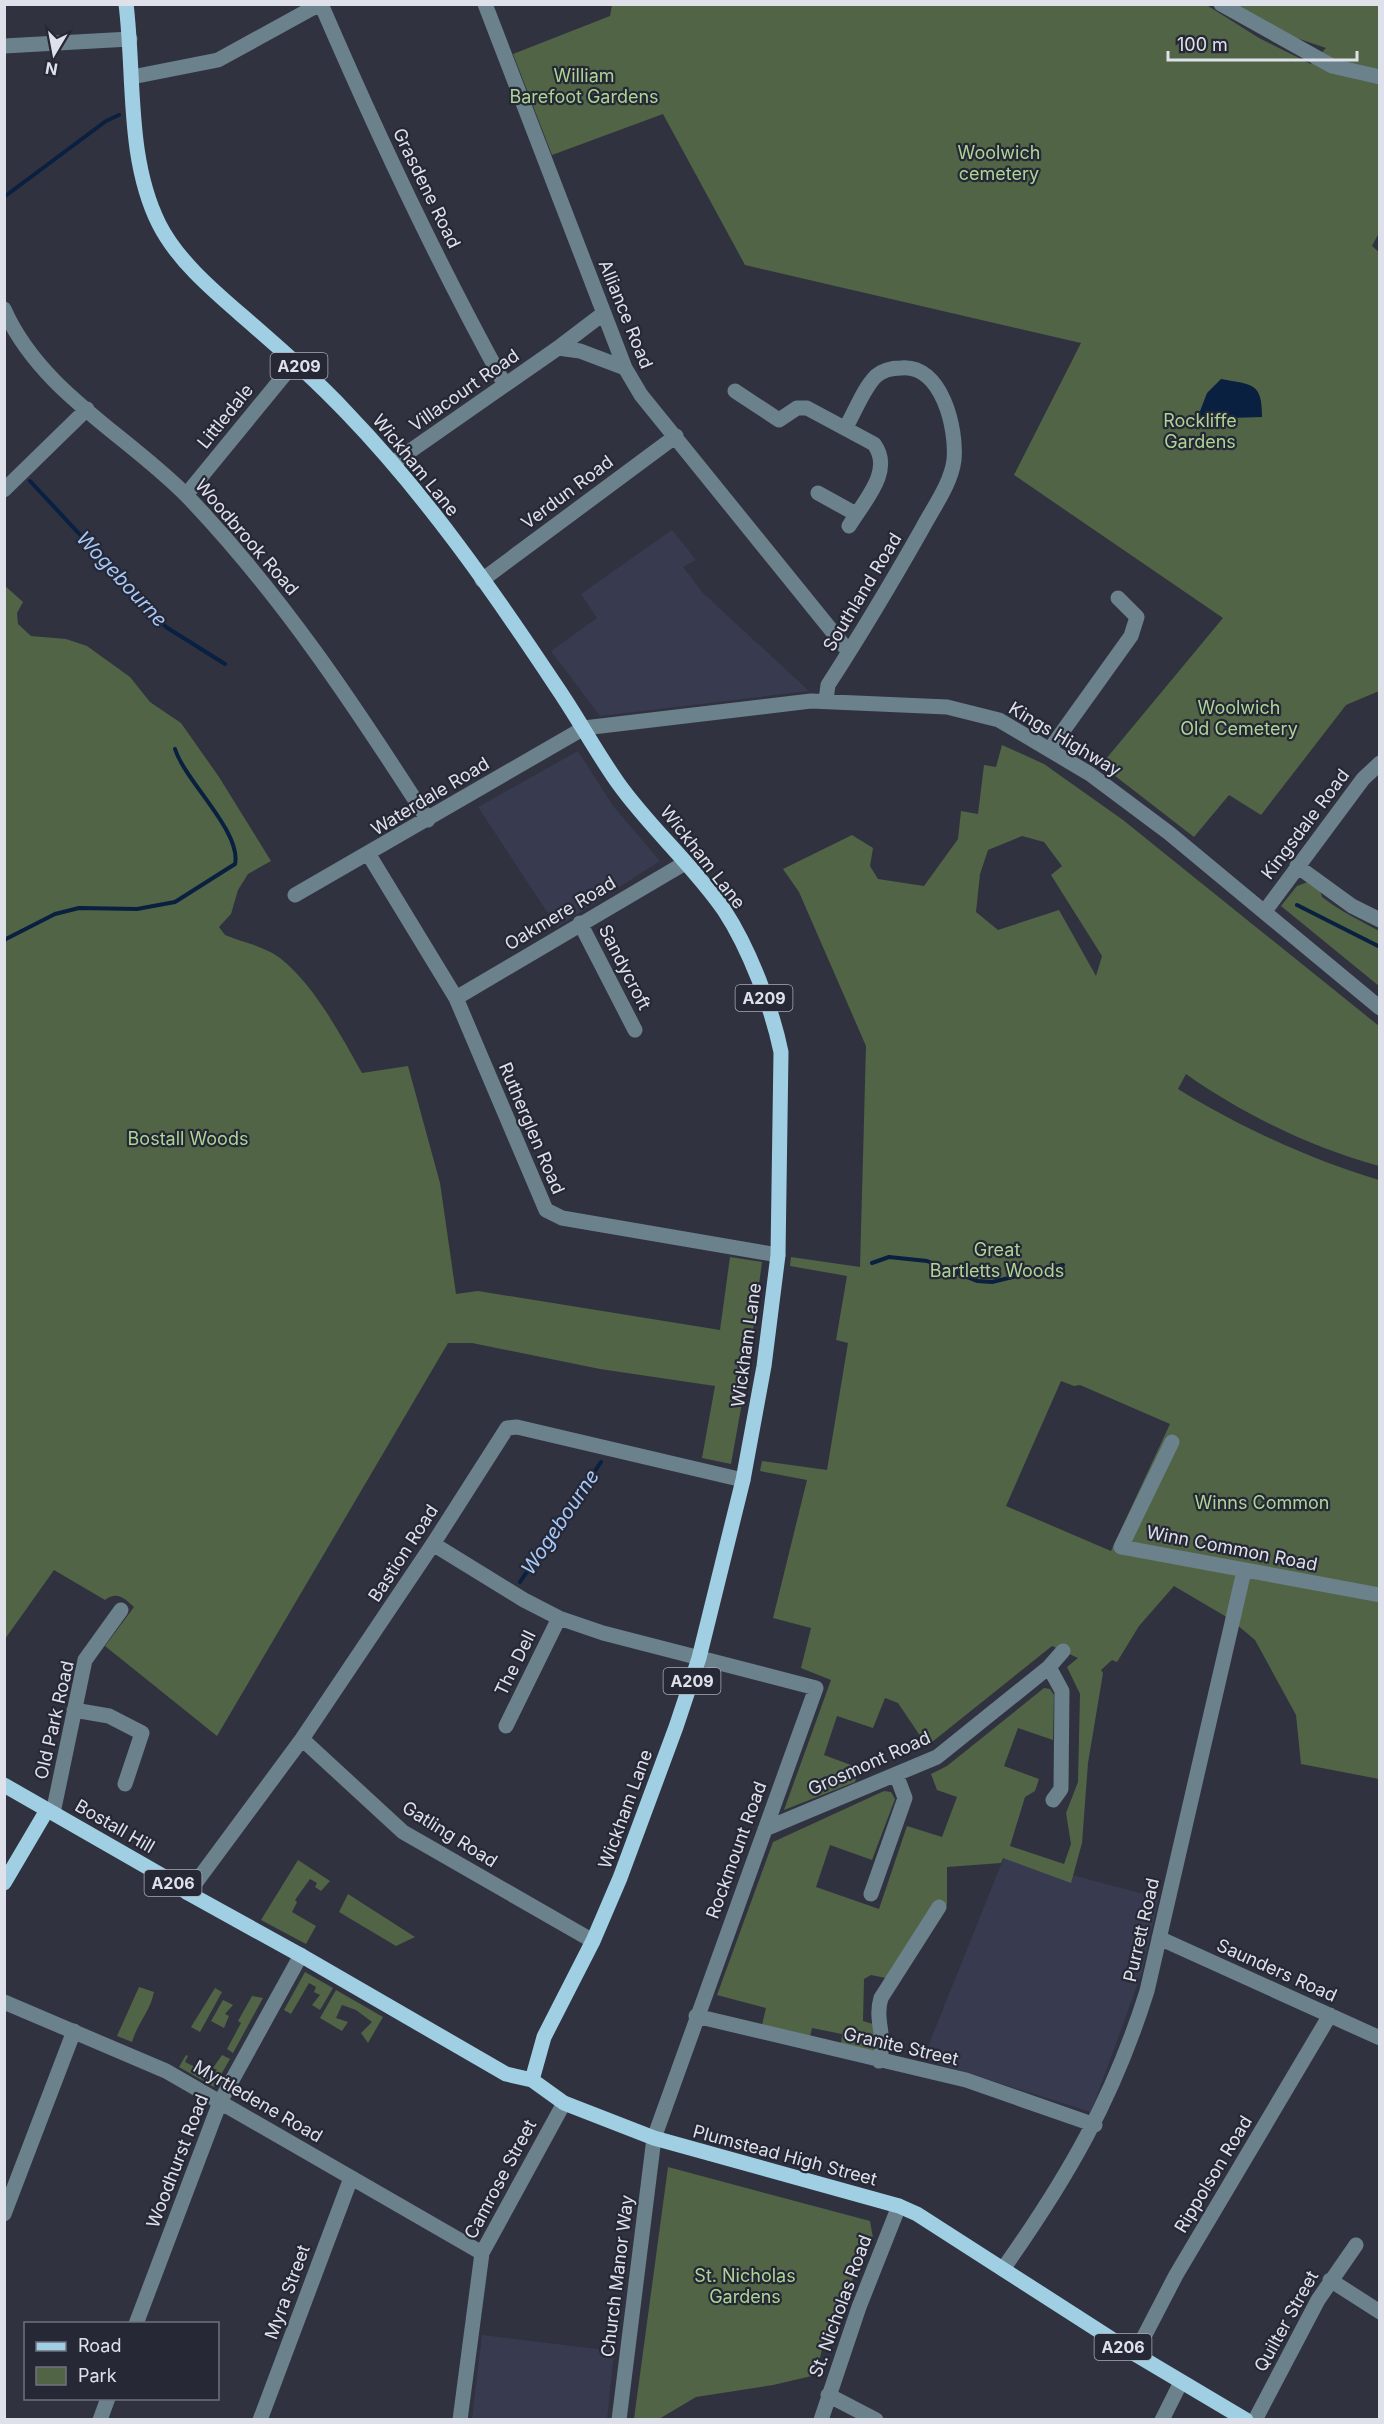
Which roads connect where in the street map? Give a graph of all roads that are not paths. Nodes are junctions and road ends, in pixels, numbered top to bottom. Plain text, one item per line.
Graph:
1 (126, 4) edge
2 (321, 4) edge
3 (485, 4) edge
4 (1221, 4) edge
5 (130, 39) junction
6 (4, 46) edge
7 (132, 77) junction
8 (1380, 77) edge
9 (4, 309) edge
10 (604, 313) junction
11 (558, 348) junction
12 (295, 362) junction
13 (625, 368) junction
14 (505, 385) junction
15 (735, 391) dead end
16 (87, 409) junction
17 (846, 428) junction
18 (676, 436) junction
19 (393, 463) junction
20 (4, 490) edge
21 (818, 493) dead end
22 (186, 495) junction
23 (482, 580) junction
24 (1118, 598) dead end
25 (849, 652) junction
26 (826, 700) junction
27 (584, 728) junction
28 (1050, 749) junction
29 (1380, 763) edge
30 (428, 820) junction
31 (369, 855) junction
32 (685, 863) junction
33 (1298, 866) junction
34 (295, 895) dead end
35 (1265, 911) junction
36 (1380, 920) edge
37 (580, 923) junction
38 (456, 998) junction
39 (1380, 1008) edge
40 (635, 1030) dead end
41 (778, 1255) junction
42 (1172, 1442) dead end
43 (743, 1480) junction
44 (433, 1544) junction
45 (1244, 1571) junction
46 (1380, 1595) edge
47 (121, 1610) dead end
48 (559, 1618) junction
49 (1063, 1652) dead end
50 (699, 1658) junction
51 (1049, 1667) junction
52 (74, 1710) junction
53 (507, 1726) dead end
54 (302, 1739) junction
55 (896, 1774) junction
56 (125, 1784) dead end
57 (4, 1785) edge
58 (1053, 1800) dead end
59 (50, 1811) junction
60 (765, 1829) junction
61 (4, 1883) edge
62 (188, 1893) junction
63 (871, 1894) dead end
64 (939, 1907) dead end
65 (1159, 1938) junction
66 (593, 1941) junction
67 (301, 1955) junction
68 (4, 2002) edge
69 (1330, 2015) junction
70 (696, 2016) junction
71 (74, 2031) junction
72 (1380, 2038) edge
73 (879, 2061) junction
74 (532, 2080) junction
75 (220, 2102) junction
76 (564, 2103) junction
77 (1095, 2125) junction
78 (654, 2138) junction
79 (351, 2178) junction
80 (898, 2206) junction
81 (4, 2214) edge
82 (1356, 2245) dead end
83 (482, 2253) junction
84 (1003, 2269) junction
85 (1330, 2280) junction
86 (1380, 2312) edge
87 (137, 2322) edge
88 (1135, 2354) junction
89 (1181, 2382) junction
90 (828, 2395) junction
91 (107, 2400) edge
92 (100, 2420) edge
93 (260, 2420) edge
94 (460, 2420) edge
95 (618, 2420) edge
96 (820, 2420) edge
97 (876, 2420) edge
98 (1162, 2420) edge
99 (1246, 2420) edge
100 (1255, 2420) edge

1 - 5 main road, Wickham Lane / A209
2 - 7 street
2 - 14 street, Grasdene Road
3 - 10 street, Alliance Road
4 - 8 street
5 - 6 street
5 - 7 main road, Wickham Lane / A209
7 - 12 main road, Wickham Lane / A209
9 - 16 street, Woodbrook Road
10 - 11 street, Villacourt Road
10 - 13 street, Alliance Road
11 - 13 street
11 - 14 street, Villacourt Road
12 - 19 main road, Wickham Lane / A209
12 - 22 street, Littledale
13 - 18 street, Alliance Road
14 - 19 street, Villacourt Road
15 - 17 street
16 - 20 street
16 - 22 street, Woodbrook Road
17 - 21 street
17 - 25 street, Southland Road
18 - 23 street, Verdun Road
18 - 25 street, Alliance Road
19 - 23 main road, Wickham Lane / A209
22 - 30 street, Woodbrook Road
23 - 27 main road, Wickham Lane / A209
24 - 28 street
25 - 26 street, Southland Road
26 - 27 street, Kings Highway
26 - 28 street, Kings Highway
27 - 30 street, Waterdale Road
27 - 32 main road, Wickham Lane / A209
28 - 35 street, Kings Highway
29 - 33 street, Kingsdale Road
30 - 31 street, Waterdale Road
31 - 34 street, Waterdale Road
31 - 38 street, Rutherglen Road
32 - 37 street, Oakmere Road
32 - 41 main road, Wickham Lane / A209
33 - 35 street, Kingsdale Road
33 - 36 street
35 - 39 street, Kings Highway
37 - 38 street, Oakmere Road
37 - 40 street, Sandycroft
38 - 41 street, Rutherglen Road
41 - 43 main road, Wickham Lane / A209
42 - 45 street, Winn Common Road
43 - 44 street, Bastion Road
43 - 50 main road, Wickham Lane / A209
44 - 48 street
44 - 54 street, Bastion Road
45 - 46 street, Winn Common Road
45 - 65 street, Purrett Road
47 - 52 street, Old Park Road
48 - 50 street
48 - 53 street, The Dell
49 - 51 street, Grosmont Road
50 - 60 street, Rockmount Road
50 - 66 main road, Wickham Lane / A209
51 - 55 street, Grosmont Road
51 - 58 street
52 - 56 street
52 - 59 street, Old Park Road
54 - 62 street, Bastion Road
54 - 66 street, Gatling Road
55 - 60 street, Grosmont Road
55 - 63 street
57 - 59 main road, Bostall Hill / A206
59 - 61 main road
59 - 62 main road, Bostall Hill / A206
60 - 70 street, Rockmount Road
62 - 67 main road, Bostall Hill / A206
64 - 73 street
65 - 69 street, Saunders Road
65 - 77 street, Purrett Road
66 - 74 main road, Wickham Lane / A209
67 - 74 main road, Plumstead High Street / A206
67 - 75 street, Woodhurst Road
68 - 71 street, Myrtledene Road
69 - 72 street, Saunders Road
69 - 88 street, Rippolson Road
70 - 73 street, Granite Street
70 - 78 street, Rockmount Road
71 - 75 street, Myrtledene Road
71 - 81 street
73 - 77 street, Granite Street
74 - 76 main road, Plumstead High Street / A206
75 - 79 street, Myrtledene Road
75 - 87 street, Woodhurst Road
76 - 78 main road, Plumstead High Street / A206
76 - 83 street, Camrose Street
77 - 84 street, Purrett Road
78 - 80 main road, Plumstead High Street / A206
78 - 95 street, Church Manor Way
79 - 83 street, Myrtledene Road
79 - 93 street, Myra Street
80 - 84 main road, Plumstead High Street / A206
80 - 90 street, St. Nicholas Road
82 - 85 street, Quilter Street
83 - 94 street, Camrose Street
84 - 88 main road, Plumstead High Street / A206
85 - 86 street
85 - 100 street, Quilter Street
88 - 89 main road, Plumstead High Street / A206
89 - 98 street
89 - 99 main road, Plumstead High Street / A206
90 - 96 street, St. Nicholas Road
90 - 97 street
91 - 92 street

